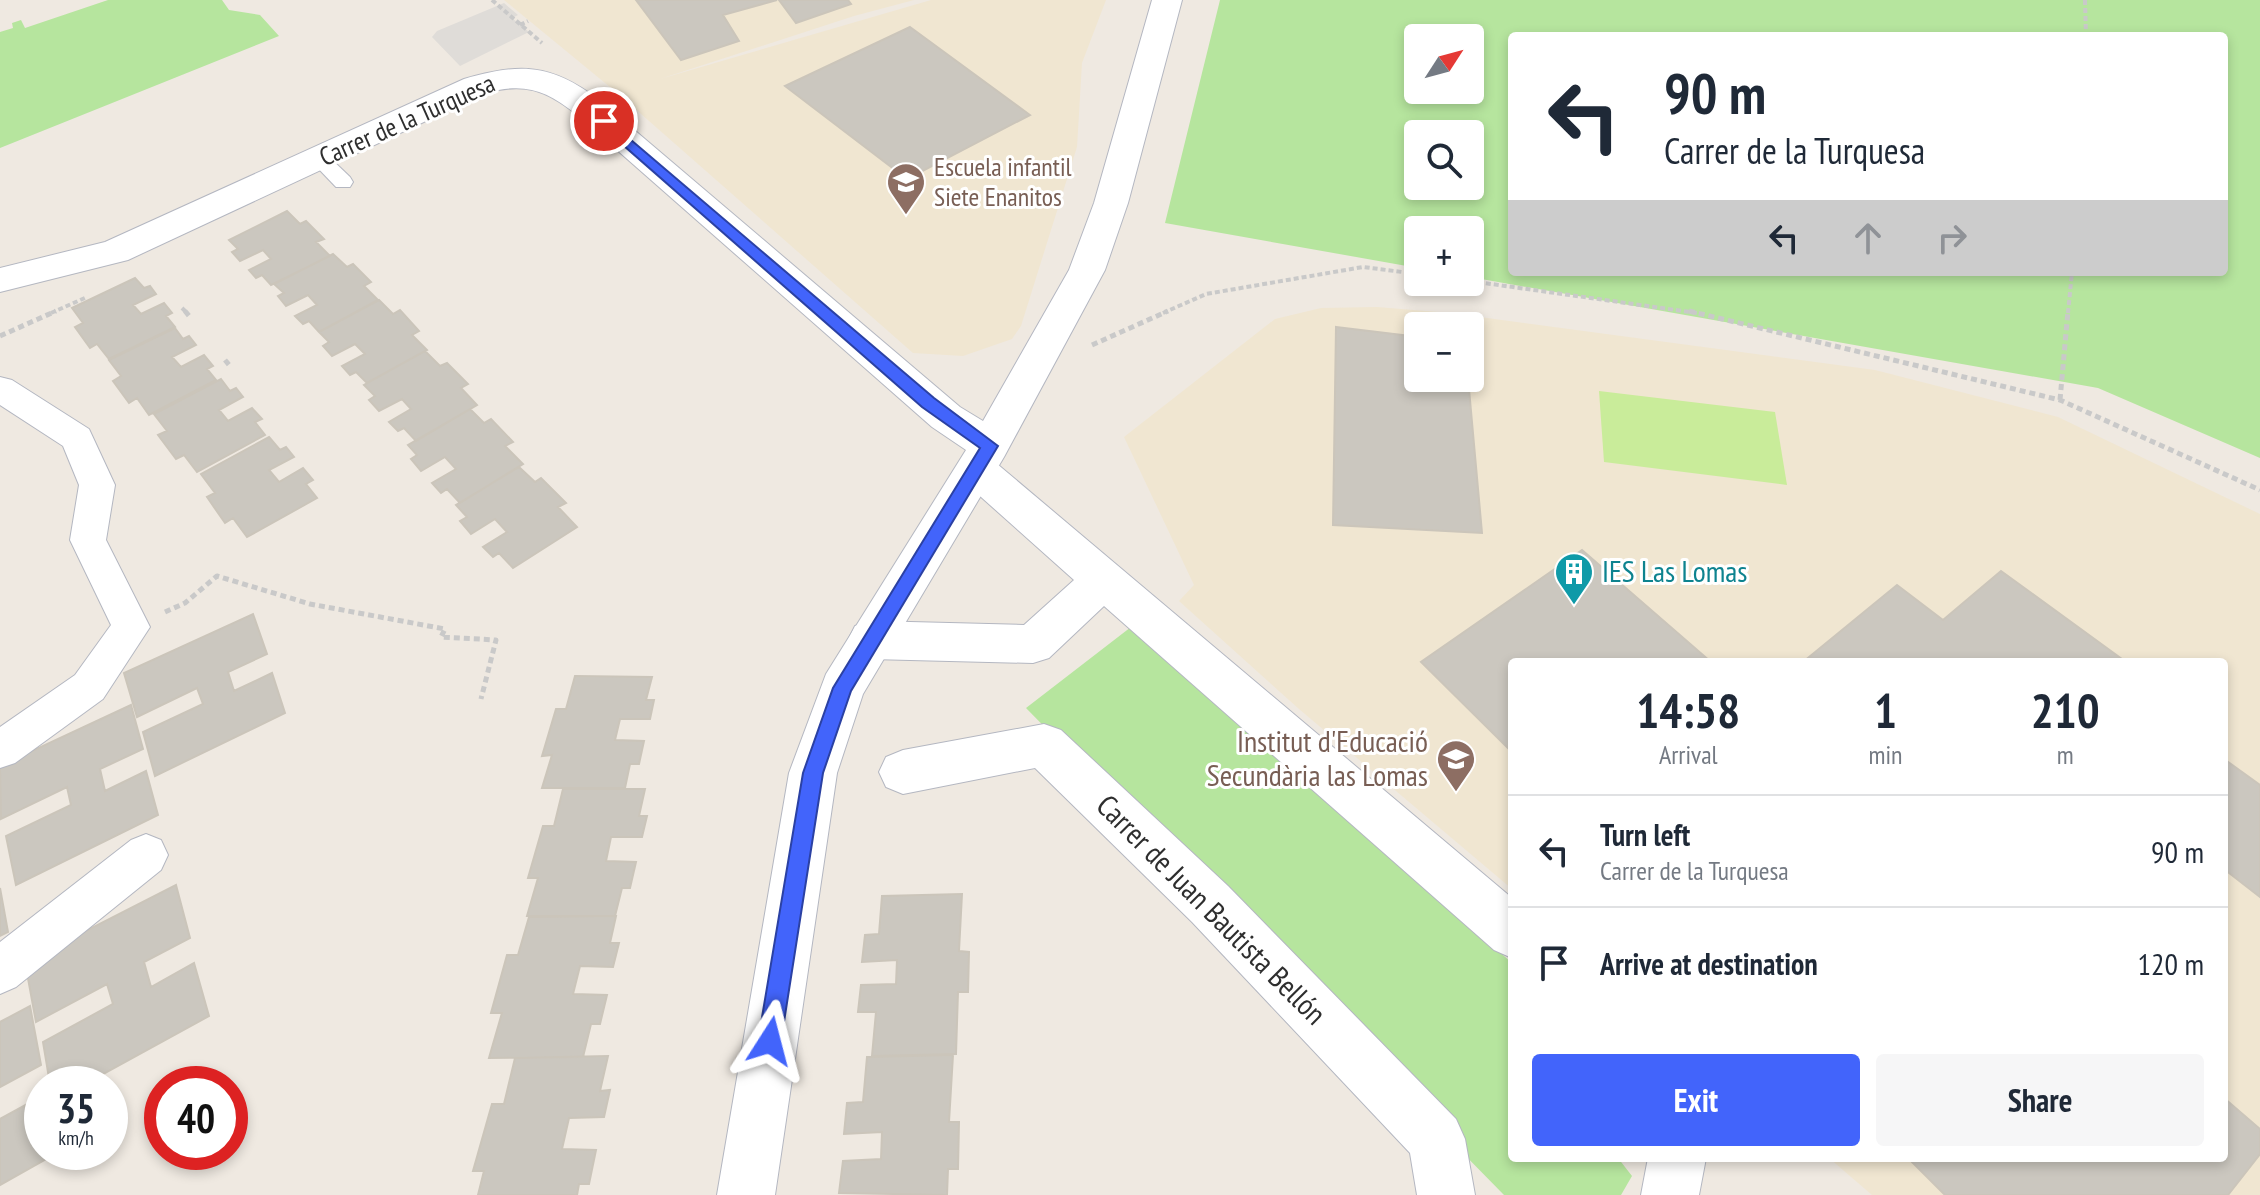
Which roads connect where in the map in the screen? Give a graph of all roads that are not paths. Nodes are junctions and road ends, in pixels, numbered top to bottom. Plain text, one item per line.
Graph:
1 (1167, 0) edge
2 (0, 280) edge
3 (0, 389) edge
4 (983, 458) junction
5 (1102, 581) junction
6 (871, 640) junction
7 (0, 750) edge
8 (903, 772) dead end
9 (146, 855) dead end
10 (1508, 929) edge
11 (0, 971) edge
12 (1676, 1162) edge
13 (746, 1195) edge
14 (1446, 1195) edge
15 (1670, 1195) edge

1 - 4 street
2 - 4 street, Carrer de la Turquesa
3 - 7 street
4 - 5 street, Carrer de la Turquesa
4 - 6 street
5 - 6 street
5 - 10 street, Carrer de la Turquesa
6 - 13 street
8 - 14 street, Carrer de Juan Bautista Bellón
9 - 11 street
12 - 15 street

